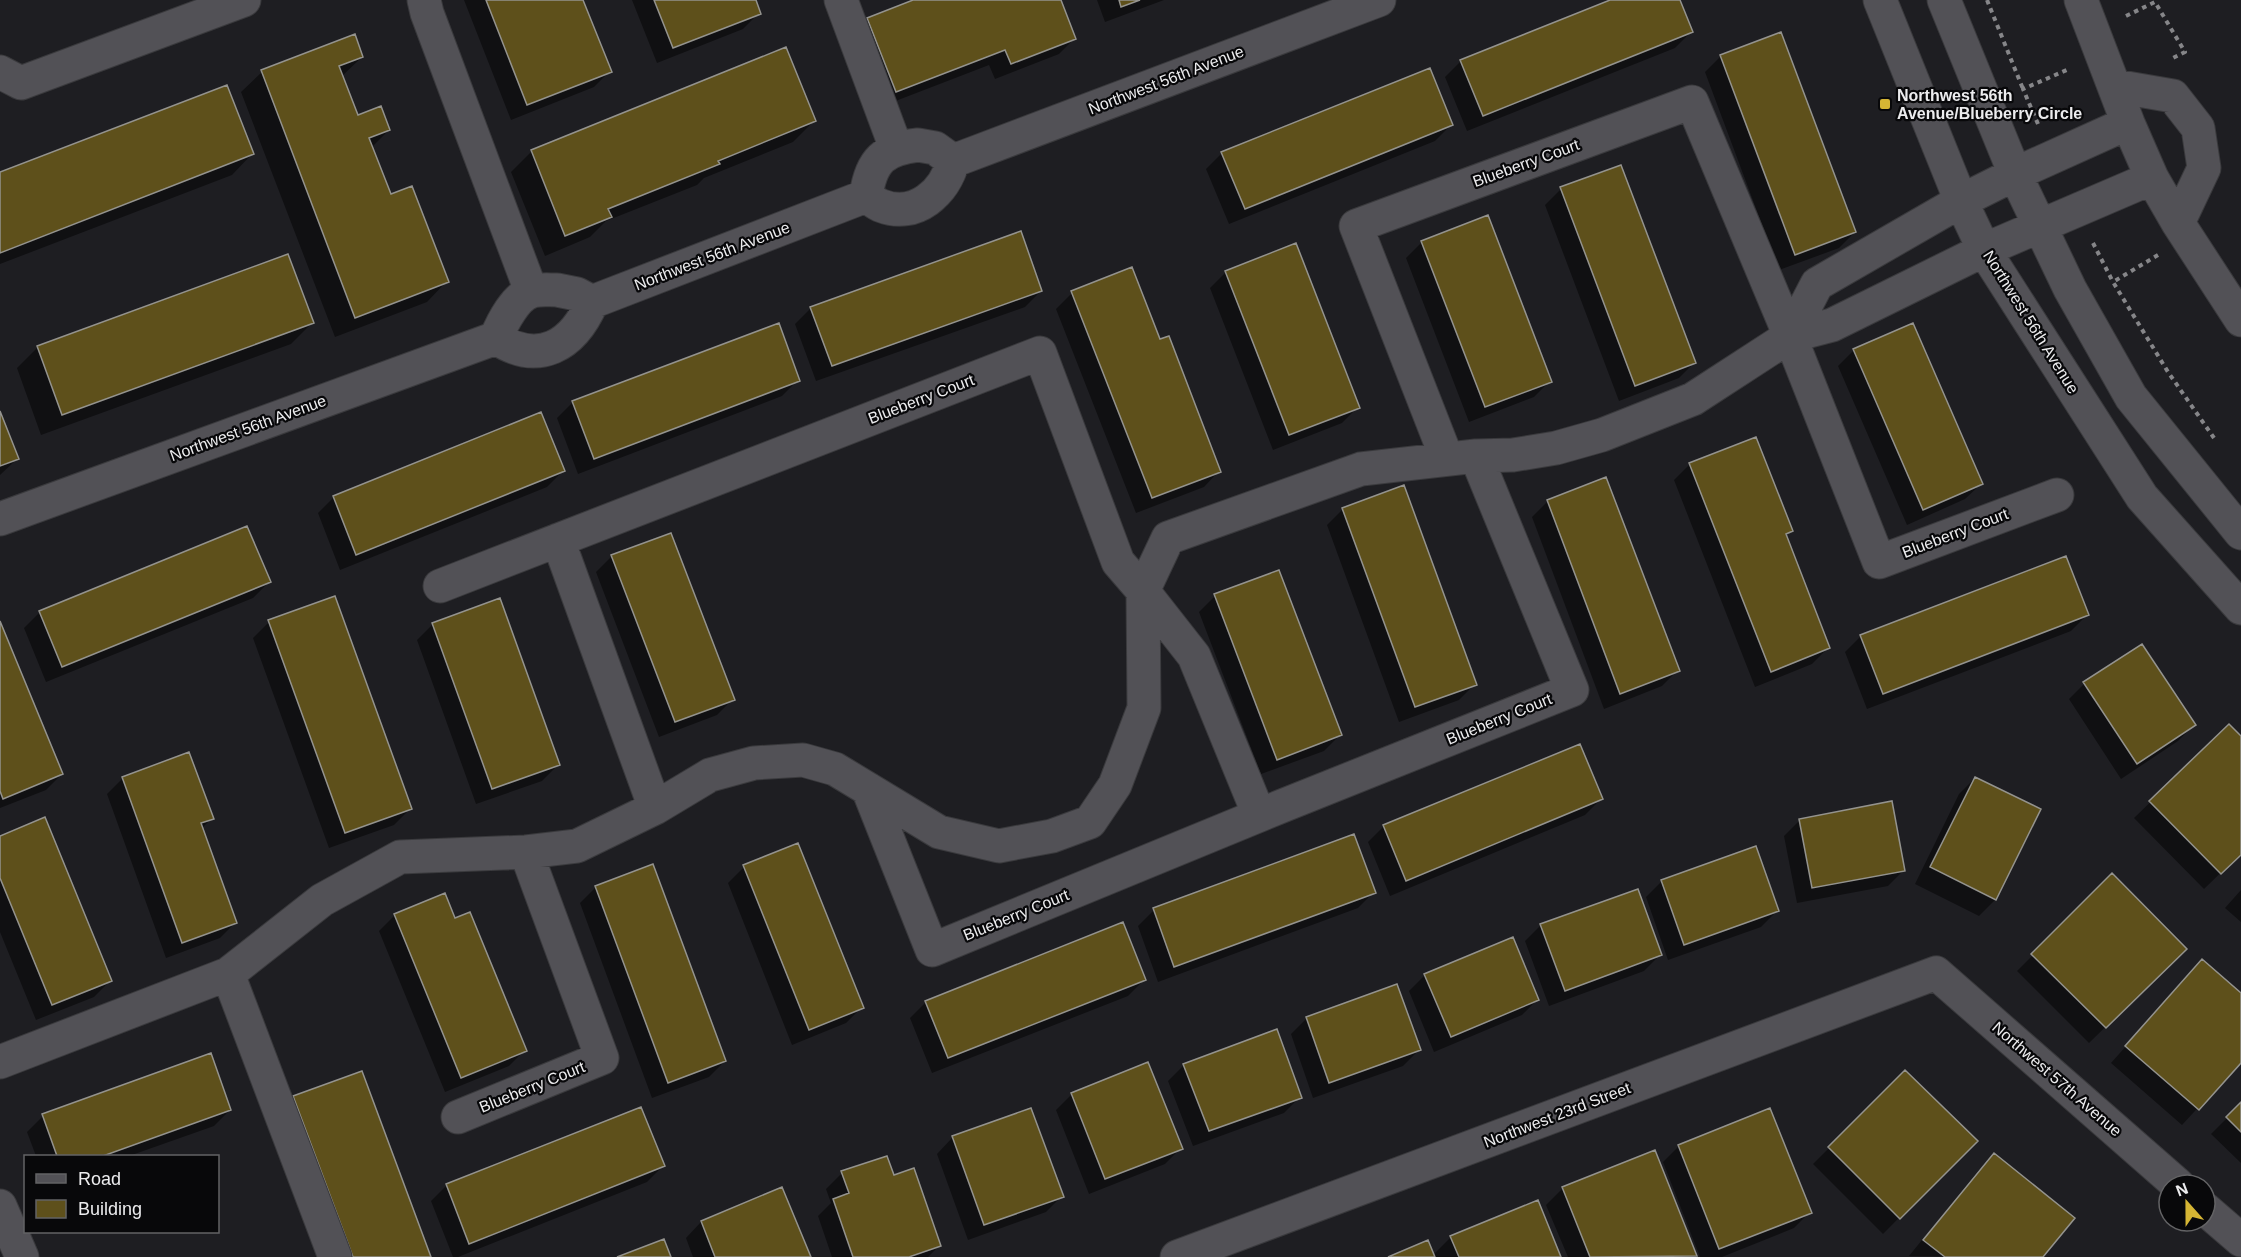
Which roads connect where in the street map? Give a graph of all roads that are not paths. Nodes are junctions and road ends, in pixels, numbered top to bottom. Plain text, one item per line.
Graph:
1 (244, 0) edge
2 (424, 0) edge
3 (841, 0) edge
4 (1379, 0) edge
5 (1880, 0) edge
6 (1944, 0) edge
7 (2081, 0) edge
8 (0, 72) edge
9 (2115, 86) junction
10 (2128, 123) junction
11 (896, 148) junction
12 (953, 161) junction
13 (2015, 174) junction
14 (2152, 178) junction
15 (866, 196) junction
16 (1961, 201) junction
17 (2040, 226) junction
18 (2183, 230) junction
19 (1984, 250) junction
20 (531, 291) junction
21 (592, 302) junction
22 (2241, 320) edge
23 (1790, 336) junction
24 (496, 338) junction
25 (1461, 458) junction
26 (2057, 495) dead end
27 (0, 519) edge
28 (2241, 533) edge
29 (558, 540) junction
30 (440, 586) dead end
31 (1143, 591) junction
32 (2241, 608) edge
33 (868, 789) junction
34 (655, 808) junction
35 (1259, 815) junction
36 (526, 852) junction
37 (228, 974) junction
38 (1936, 974) joint
39 (3, 1051) edge
40 (458, 1117) dead end
41 (2164, 1173) edge
42 (0, 1206) edge
43 (2217, 1219) edge
44 (2241, 1240) edge
45 (1231, 1248) edge
46 (22, 1257) edge
47 (335, 1257) edge
48 (1177, 1257) edge

1 - 8 street
2 - 20 street
3 - 11 street
4 - 12 street, Northwest 56th Avenue
5 - 16 street, Northwest 56th Avenue
6 - 13 street
7 - 9 street
9 - 10 street
9 - 18 street
10 - 13 street
10 - 14 street
11 - 12 street
11 - 15 street
12 - 15 street
13 - 16 street
13 - 17 street
14 - 17 street
14 - 18 street
15 - 21 street, Northwest 56th Avenue
16 - 19 street, Northwest 56th Avenue
16 - 23 street
17 - 19 street
17 - 28 street
18 - 22 street
19 - 23 street
19 - 32 street, Northwest 56th Avenue
20 - 21 street
20 - 24 street
21 - 24 street
23 - 25 street
23 - 25 street, Blueberry Court
23 - 26 street, Blueberry Court
24 - 27 street, Northwest 56th Avenue
25 - 31 street
25 - 35 street, Blueberry Court
29 - 30 street, Blueberry Court
29 - 31 street, Blueberry Court
29 - 34 street
31 - 33 street
31 - 35 street, Blueberry Court
33 - 34 street
33 - 35 street, Blueberry Court
34 - 36 street
36 - 37 street
36 - 40 street, Blueberry Court
37 - 39 street
37 - 47 street
38 - 41 street, Northwest 57th Avenue
38 - 45 street, Northwest 23rd Street
42 - 46 street
43 - 44 street
45 - 48 street, Northwest 23rd Street

